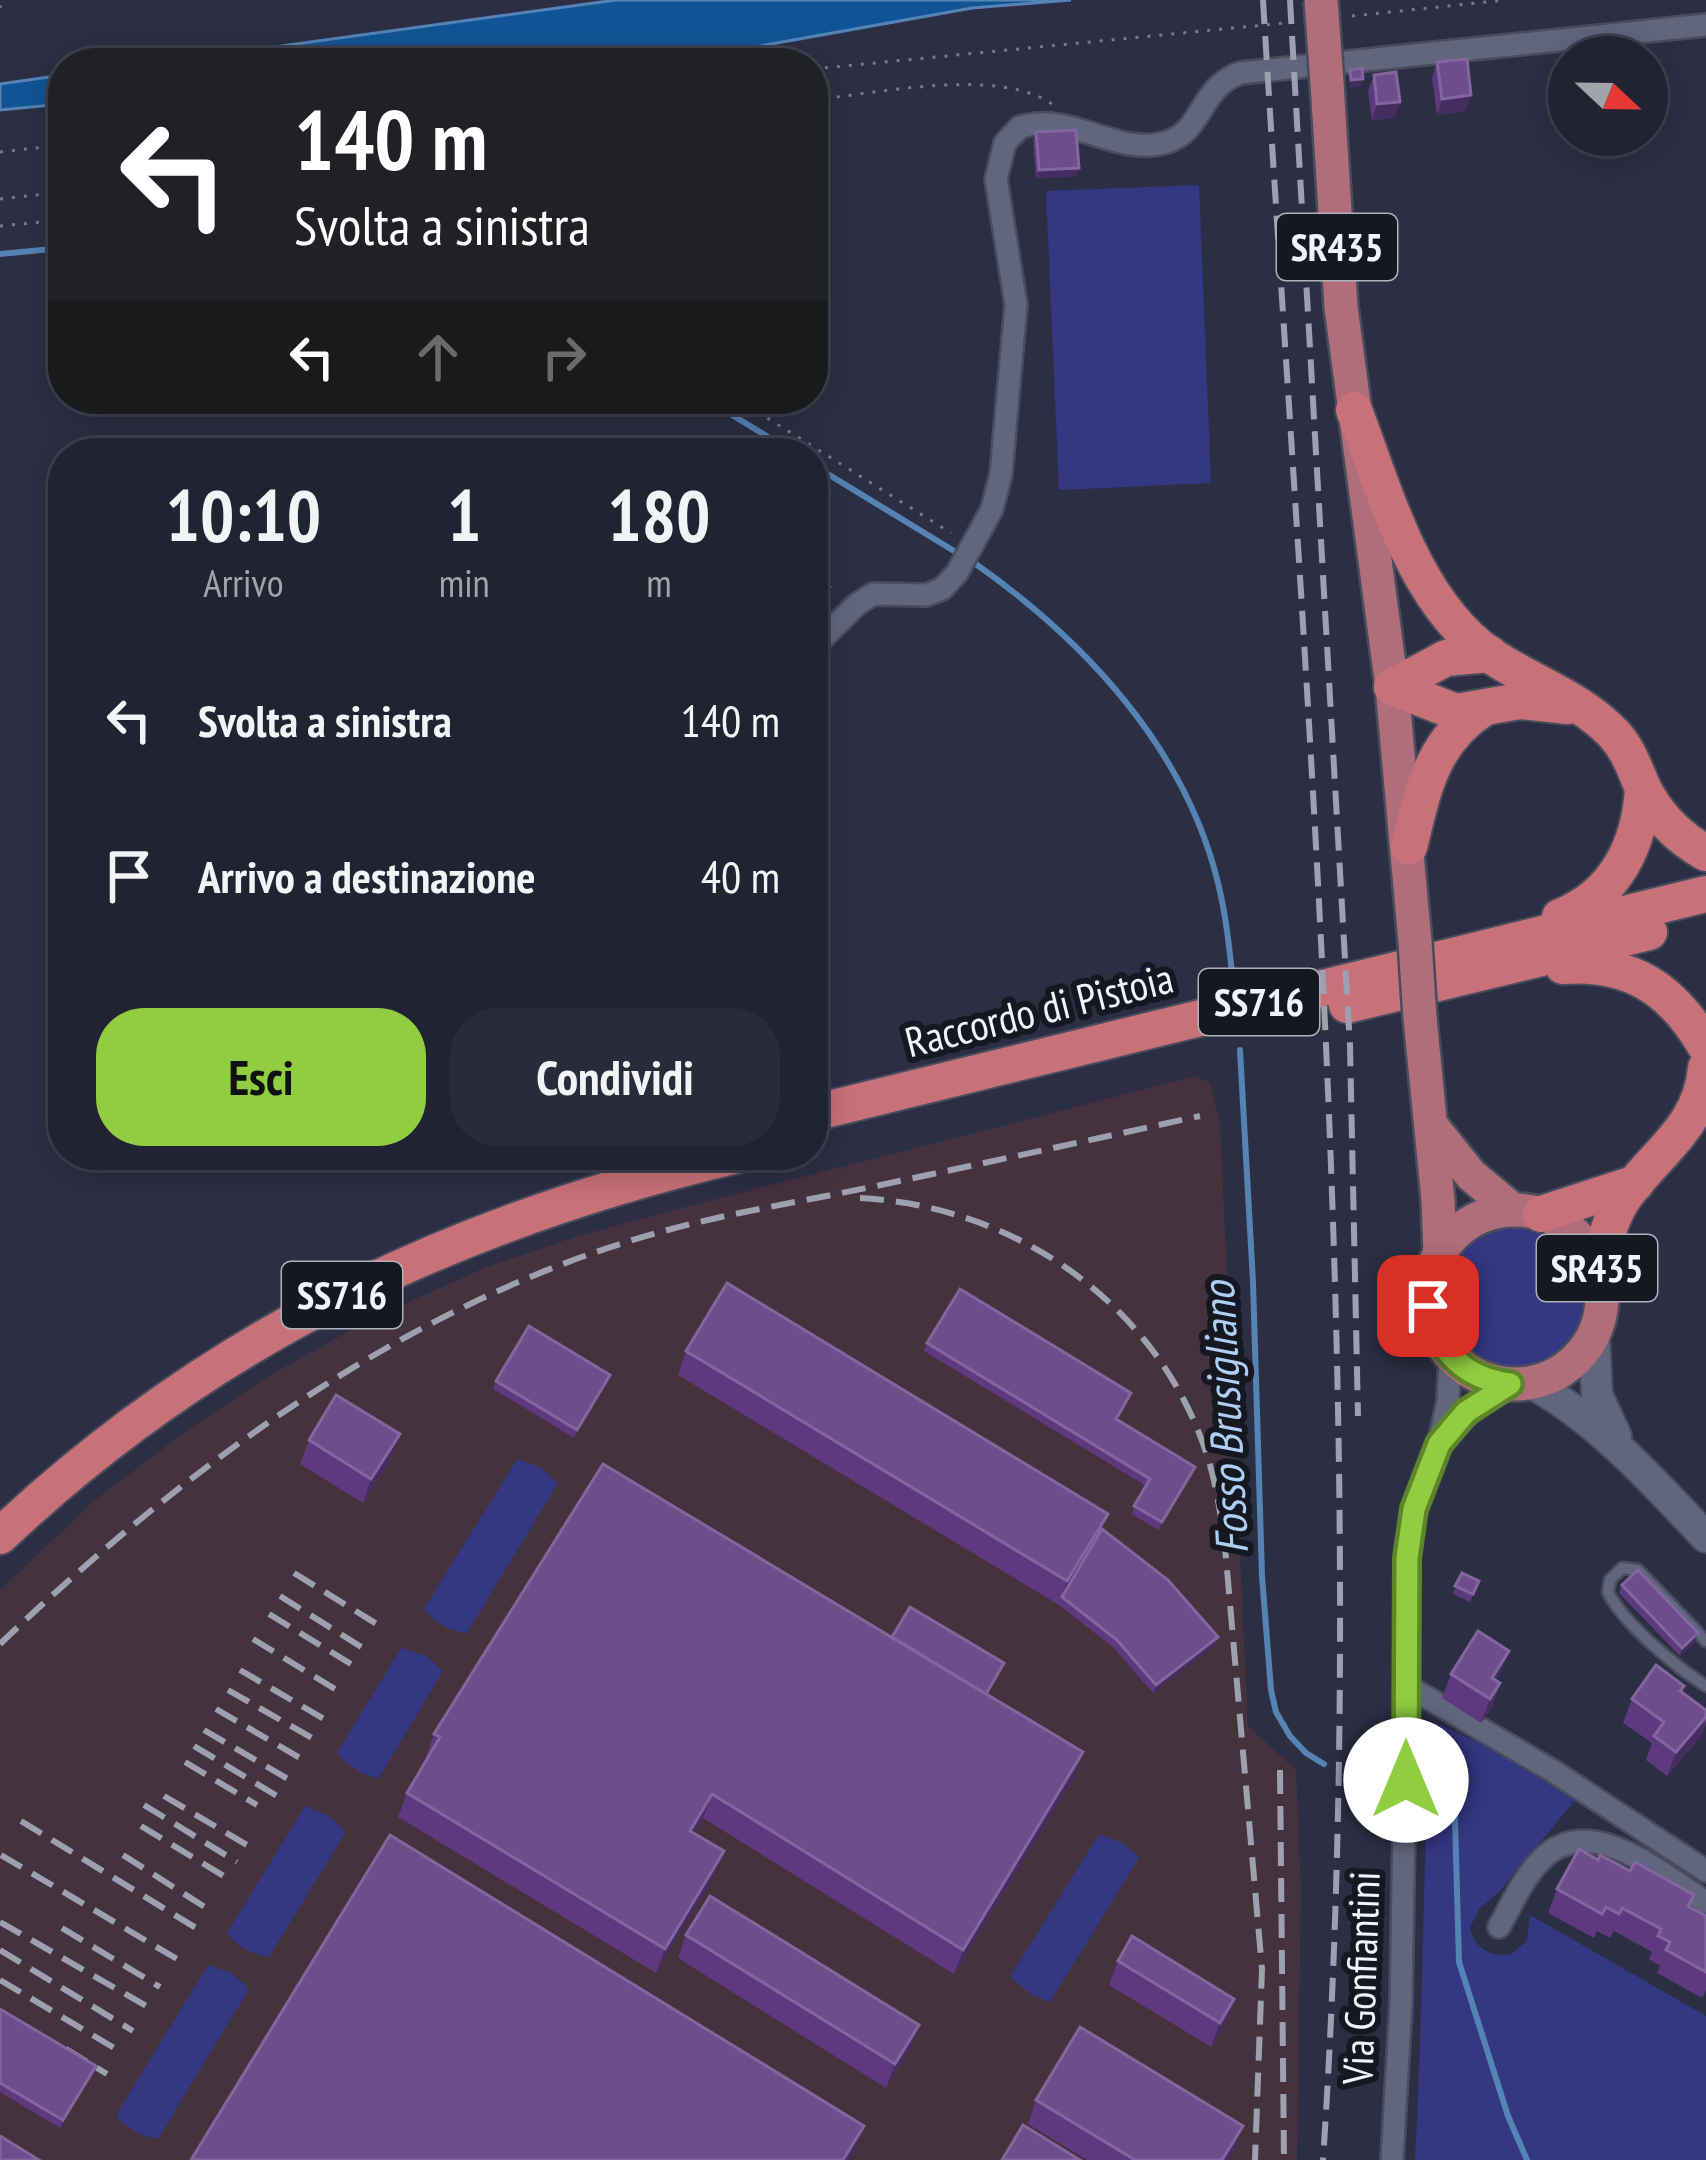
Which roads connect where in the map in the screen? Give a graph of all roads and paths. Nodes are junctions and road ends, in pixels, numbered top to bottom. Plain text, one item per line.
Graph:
1 (1506, 0) edge
2 (1325, 12) edge
3 (1706, 26) edge
4 (828, 66) edge
5 (828, 99) edge
6 (1082, 129) junction
7 (48, 147) edge
8 (0, 152) edge
9 (48, 194) edge
10 (0, 199) edge
11 (48, 221) edge
12 (0, 226) edge
13 (1354, 410) junction
14 (761, 414) edge
15 (799, 438) edge
16 (828, 456) edge
17 (973, 547) junction
18 (828, 633) edge
19 (1490, 654) junction
20 (1393, 687) junction
21 (1577, 707) junction
22 (1484, 708) junction
23 (1643, 788) junction
24 (1409, 847) junction
25 (1706, 853) edge
26 (1706, 894) edge
27 (1706, 918) edge
28 (1488, 959) junction
29 (1706, 1047) edge
30 (1706, 1068) edge
31 (828, 1110) edge
32 (1430, 1124) junction
33 (828, 1132) edge
34 (599, 1170) edge
35 (683, 1170) edge
36 (1636, 1183) junction
37 (1527, 1212) junction
38 (1440, 1253) junction
39 (1597, 1268) junction
40 (1594, 1334) junction
41 (1450, 1356) junction
42 (1521, 1384) junction
43 (1439, 1444) junction
44 (1620, 1448) junction
45 (0, 1507) edge
46 (0, 1536) edge
47 (1706, 1537) edge
48 (1706, 1641) edge
49 (1407, 1686) junction
50 (1706, 1686) edge
51 (1706, 1871) edge
52 (1706, 1902) edge
53 (1499, 1927) dead end
54 (1392, 2160) edge

1 - 2 path
2 - 4 path
2 - 13 main road, SR435, bridge
3 - 6 street
5 - 6 path
6 - 17 street
7 - 8 path
9 - 10 path
11 - 12 path
13 - 19 highway
13 - 20 main road, SR435
14 - 15 path
16 - 17 path
17 - 18 street
19 - 20 highway
19 - 21 highway
20 - 22 highway
20 - 24 main road, SR435
21 - 22 highway
21 - 23 highway
22 - 24 highway
23 - 25 highway
23 - 28 highway
24 - 32 main road, SR435, bridge
26 - 28 highway, Raccordo di Pistoia / SS716
27 - 28 highway, Raccordo di Pistoia / SS716
28 - 29 highway
28 - 31 highway, Raccordo di Pistoia / SS716
28 - 33 highway, Raccordo di Pistoia / SS716
30 - 36 highway
32 - 37 main road, SR435
32 - 38 main road, SR435
34 - 45 highway, SS716
35 - 46 highway, SS716
36 - 37 highway
36 - 39 highway
37 - 38 main road, SR435
37 - 39 main road, SR435
38 - 41 main road, SR435
39 - 40 main road, SR435
40 - 42 main road, SR435
40 - 44 main road, SR435
41 - 42 main road, SR435
41 - 43 street, Via Gonfiantini
42 - 43 street, Via Gonfiantini
42 - 44 main road, SR435
43 - 49 street, Via Gonfiantini
44 - 47 main road, SR435
48 - 50 lane
49 - 51 street
49 - 54 street, Via Gonfiantini
52 - 53 street

